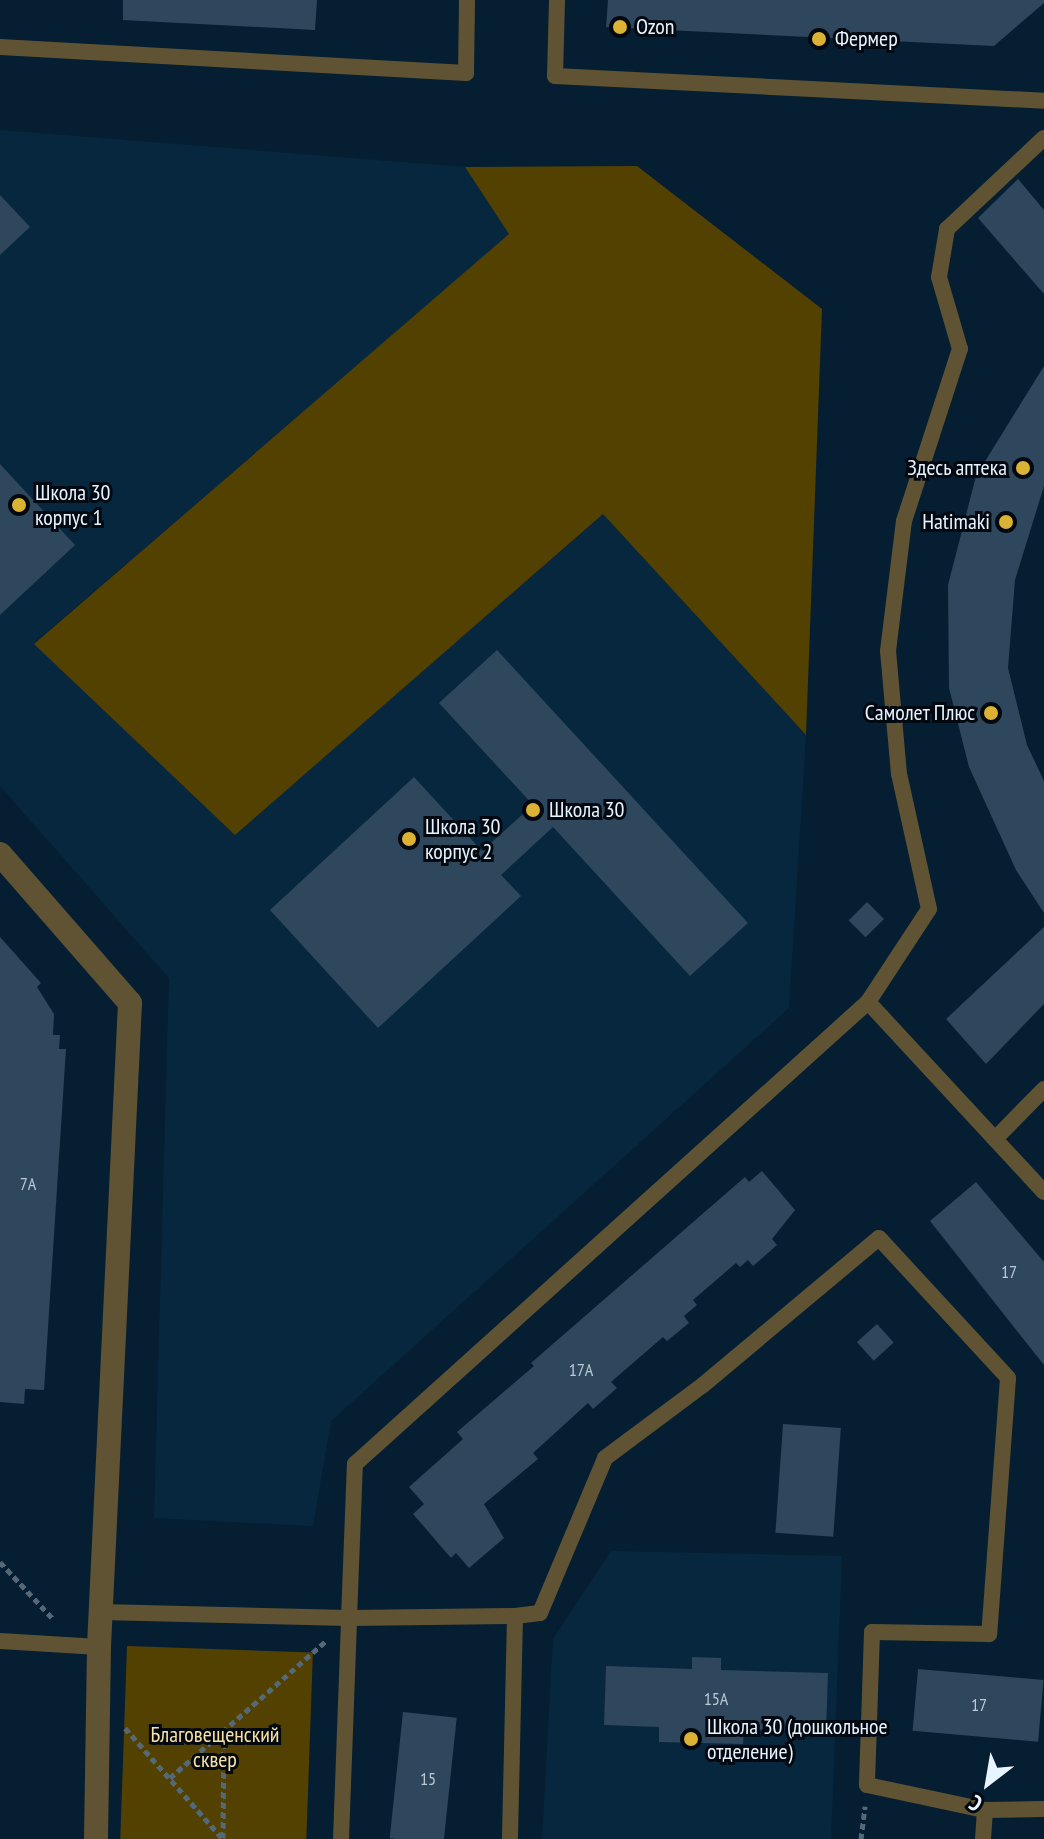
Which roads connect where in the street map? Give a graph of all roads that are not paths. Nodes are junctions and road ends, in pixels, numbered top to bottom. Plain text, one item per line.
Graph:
1 (467, 0) edge
2 (557, 0) edge
3 (0, 47) edge
4 (1043, 108) edge
5 (1044, 138) edge
6 (0, 854) edge
7 (868, 1002) junction
8 (1044, 1089) edge
9 (995, 1139) junction
10 (1044, 1192) edge
11 (101, 1612) junction
12 (515, 1616) junction
13 (349, 1618) junction
14 (0, 1641) edge
15 (88, 1646) junction
16 (1044, 1809) edge
17 (985, 1810) junction
18 (96, 1839) edge
19 (341, 1839) edge
20 (510, 1839) edge
21 (983, 1839) edge

1 - 3 lane
2 - 4 lane
5 - 7 lane
6 - 11 street
7 - 9 lane
7 - 13 lane
8 - 9 lane
9 - 10 lane
11 - 13 lane
11 - 15 street
12 - 13 lane
12 - 17 lane
12 - 20 lane
13 - 19 lane
14 - 15 lane
15 - 18 street
16 - 17 lane
17 - 21 lane

